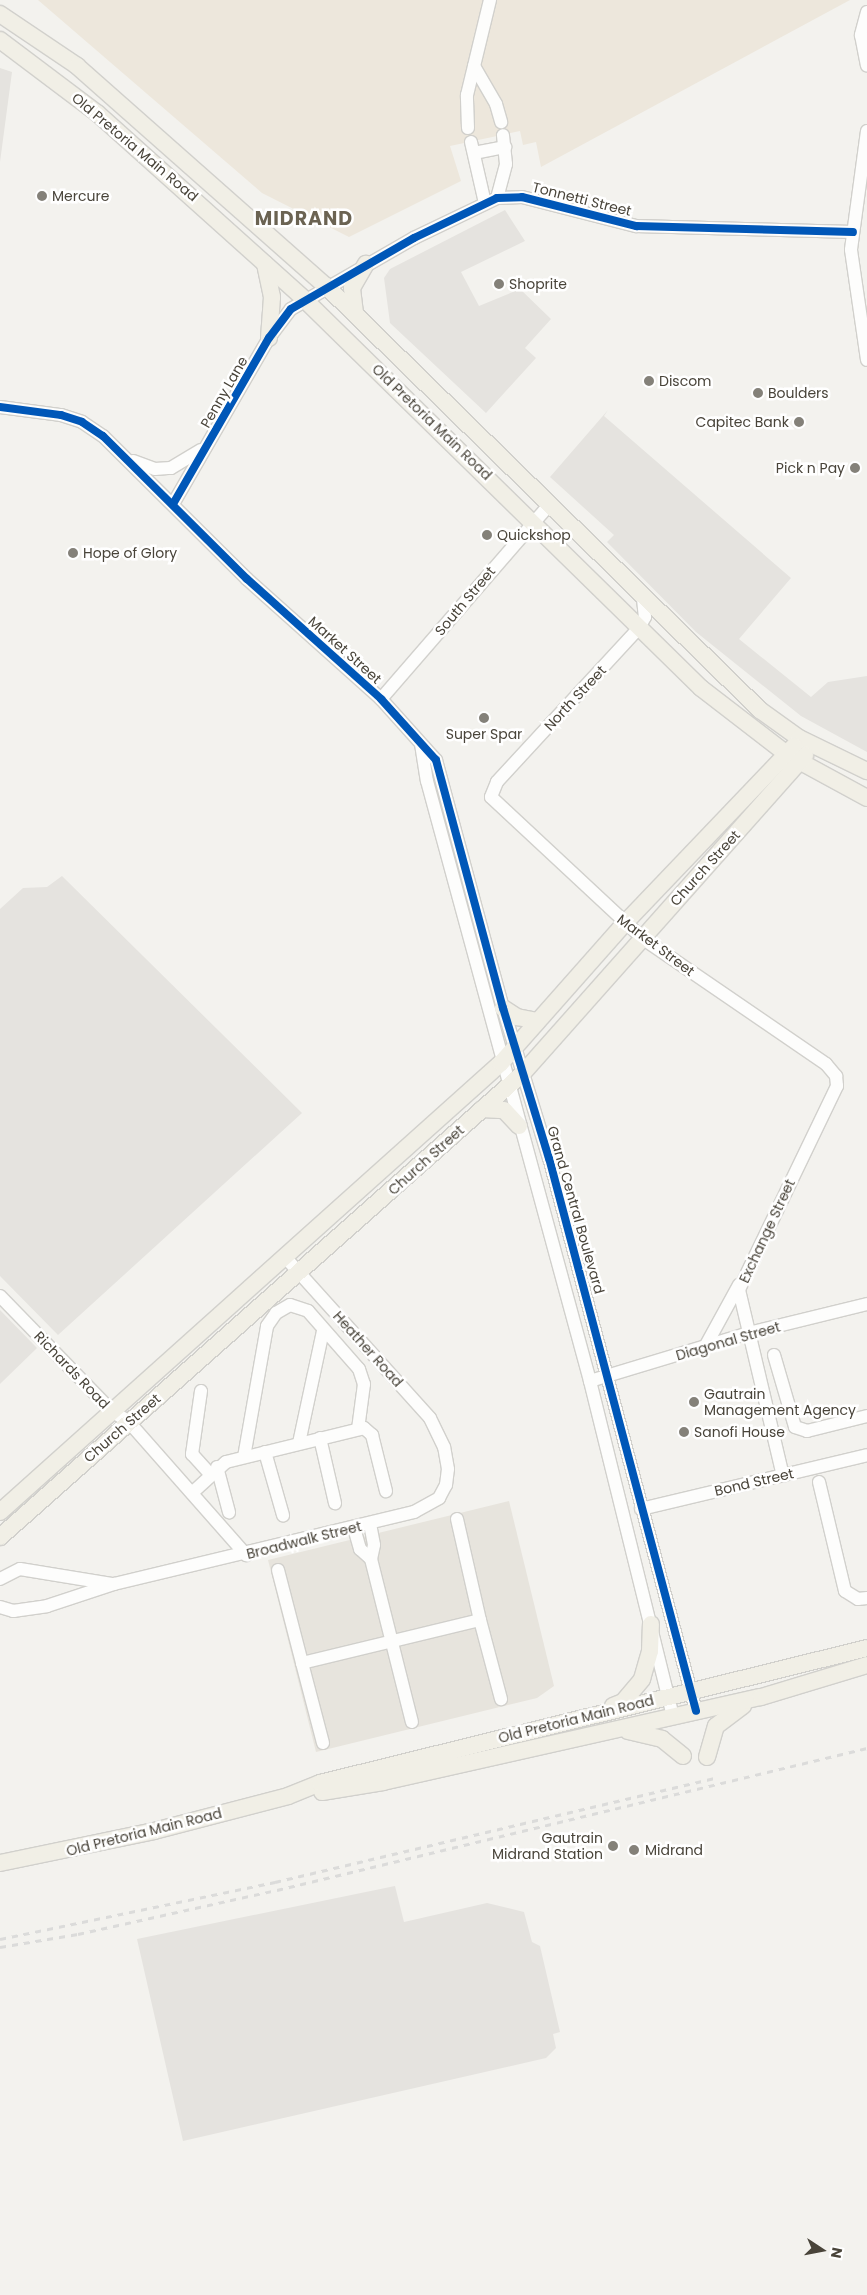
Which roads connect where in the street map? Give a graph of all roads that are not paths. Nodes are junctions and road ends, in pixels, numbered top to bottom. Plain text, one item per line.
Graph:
1 (490, 0) edge
2 (867, 12) edge
3 (0, 14) edge
4 (0, 40) edge
5 (0, 50) edge
6 (34, 63) junction
7 (867, 65) edge
8 (474, 66) junction
9 (501, 122) dead end
10 (468, 128) dead end
11 (867, 131) edge
12 (498, 198) junction
13 (485, 203) junction
14 (853, 232) junction
15 (264, 263) junction
16 (366, 264) junction
17 (326, 286) junction
18 (304, 299) junction
19 (355, 313) junction
20 (269, 338) junction
21 (867, 360) edge
22 (0, 407) edge
23 (208, 444) junction
24 (124, 455) junction
25 (173, 504) junction
26 (550, 504) junction
27 (532, 522) junction
28 (643, 599) junction
29 (638, 629) junction
30 (381, 699) junction
31 (806, 741) junction
32 (421, 744) junction
33 (794, 758) junction
34 (867, 771) edge
35 (491, 792) joint
36 (867, 798) edge
37 (625, 924) junction
38 (642, 938) junction
39 (503, 1008) junction
40 (538, 1021) junction
41 (515, 1047) junction
42 (502, 1063) junction
43 (523, 1073) junction
44 (837, 1081) joint
45 (508, 1086) junction
46 (482, 1109) junction
47 (519, 1126) junction
48 (285, 1257) junction
49 (301, 1274) junction
50 (740, 1282) junction
51 (0, 1296) edge
52 (867, 1304) edge
53 (323, 1331) junction
54 (749, 1333) junction
55 (705, 1347) junction
56 (774, 1355) dead end
57 (609, 1377) junction
58 (590, 1381) junction
59 (201, 1391) dead end
60 (113, 1412) junction
61 (867, 1416) edge
62 (128, 1421) junction
63 (358, 1429) junction
64 (320, 1438) junction
65 (299, 1443) junction
66 (444, 1447) joint
67 (265, 1452) junction
68 (867, 1455) edge
69 (244, 1457) junction
70 (214, 1471) junction
71 (782, 1476) junction
72 (819, 1482) dead end
73 (386, 1491) dead end
74 (192, 1494) junction
75 (335, 1503) dead end
76 (641, 1509) junction
77 (0, 1512) edge
78 (229, 1512) dead end
79 (283, 1515) dead end
80 (457, 1520) dead end
81 (370, 1524) junction
82 (354, 1528) junction
83 (0, 1537) edge
84 (246, 1555) junction
85 (371, 1560) junction
86 (278, 1570) dead end
87 (0, 1579) edge
88 (114, 1584) junction
89 (867, 1598) edge
90 (0, 1607) edge
91 (480, 1620) junction
92 (651, 1624) junction
93 (392, 1642) junction
94 (867, 1648) edge
95 (302, 1663) junction
96 (867, 1665) edge
97 (691, 1690) junction
98 (668, 1697) junction
99 (761, 1697) junction
100 (501, 1699) dead end
101 (696, 1711) junction
102 (673, 1717) junction
103 (585, 1718) junction
104 (412, 1722) dead end
105 (608, 1730) junction
106 (323, 1743) dead end
107 (682, 1756) dead end
108 (707, 1757) dead end
109 (288, 1796) junction
110 (0, 1863) edge

1 - 8 street
2 - 7 street
3 - 17 main road, Old Pretoria Main Road
4 - 6 main road, Old Pretoria Main Road
5 - 6 main road
6 - 15 main road, Old Pretoria Main Road
8 - 9 street
8 - 10 street
11 - 14 street
12 - 13 street, Tonnetti Street
12 - 13 street
12 - 14 street, Tonnetti Street
13 - 16 street, Tonnetti Street
14 - 21 street
15 - 18 main road, Old Pretoria Main Road
15 - 20 main road
16 - 17 street, Tonnetti Street
16 - 19 main road
17 - 18 street, Tonnetti Street
17 - 19 main road, Old Pretoria Main Road
18 - 20 street, Penny Lane
18 - 27 main road, Old Pretoria Main Road
19 - 26 main road, Old Pretoria Main Road
20 - 23 street, Penny Lane
22 - 24 street
23 - 24 street
23 - 25 street, Penny Lane
24 - 25 street, Market Street
25 - 30 street, Market Street
26 - 27 street, South Street
26 - 28 main road, Old Pretoria Main Road
27 - 29 main road, Old Pretoria Main Road
27 - 30 street, South Street
28 - 29 street, North Street
28 - 31 main road, Old Pretoria Main Road
29 - 33 main road, Old Pretoria Main Road
29 - 35 street, North Street
30 - 32 street, Market Street
31 - 33 main road, Church Street
31 - 34 main road, Old Pretoria Main Road
32 - 39 street, Grand Central Boulevard
32 - 42 street
33 - 36 main road, Old Pretoria Main Road
33 - 37 main road, Church Street
33 - 38 main road, Church Street
35 - 37 street, Market Street
37 - 38 street, Market Street
37 - 40 main road, Church Street
38 - 43 main road, Church Street
38 - 44 street, Market Street
39 - 40 main road
39 - 41 street, Grand Central Boulevard
40 - 41 main road, Church Street
41 - 42 main road, Church Street
41 - 43 street, Grand Central Boulevard
42 - 45 street
42 - 48 main road, Church Street
43 - 45 main road, Church Street
43 - 57 street, Grand Central Boulevard
44 - 50 street, Exchange Street
45 - 46 main road, Church Street
45 - 47 street
46 - 47 main road
46 - 49 main road, Church Street
47 - 58 street
48 - 49 street, Heather Road
48 - 60 main road, Church Street
49 - 62 main road, Church Street
49 - 66 street, Heather Road
50 - 54 street, Exchange Street
50 - 55 street
51 - 60 street, Richards Road
52 - 54 street, Diagonal Street
53 - 63 street
53 - 65 street
53 - 69 street
54 - 55 street, Diagonal Street
54 - 71 street, Exchange Street
55 - 57 street, Diagonal Street
56 - 61 street
57 - 58 street, Diagonal Street
57 - 76 street, Grand Central Boulevard
58 - 92 street
59 - 70 street
60 - 62 street, Richards Road
60 - 77 main road, Church Street
62 - 74 street, Richards Road
62 - 83 main road, Church Street
63 - 64 street
63 - 73 street
64 - 65 street
64 - 75 street
65 - 67 street
66 - 81 street, Broadwalk Street
67 - 69 street
67 - 79 street
68 - 71 street, Bond Street
69 - 70 street
70 - 74 street
70 - 78 street
71 - 76 street, Bond Street
72 - 89 street
74 - 84 street, Richards Road
76 - 97 street, Grand Central Boulevard
80 - 91 street
81 - 82 street, Broadwalk Street
81 - 85 street
82 - 84 street, Broadwalk Street
82 - 85 street
84 - 88 street, Broadwalk Street
85 - 93 street
86 - 95 street
87 - 88 street, Broadwalk Street
88 - 90 street, Broadwalk Street
91 - 93 street
91 - 100 street
92 - 98 street
92 - 103 main road
93 - 95 street
93 - 104 street
94 - 97 main road, Old Pretoria Main Road
95 - 106 street
96 - 99 main road, Old Pretoria Main Road
97 - 98 main road, Old Pretoria Main Road
97 - 101 street, Grand Central Boulevard
98 - 102 street
98 - 103 main road, Old Pretoria Main Road
99 - 101 main road, Old Pretoria Main Road
99 - 108 main road
101 - 102 main road, Old Pretoria Main Road
102 - 105 main road, Old Pretoria Main Road
103 - 109 main road, Old Pretoria Main Road
105 - 107 main road
105 - 109 main road, Old Pretoria Main Road
109 - 110 main road, Old Pretoria Main Road

